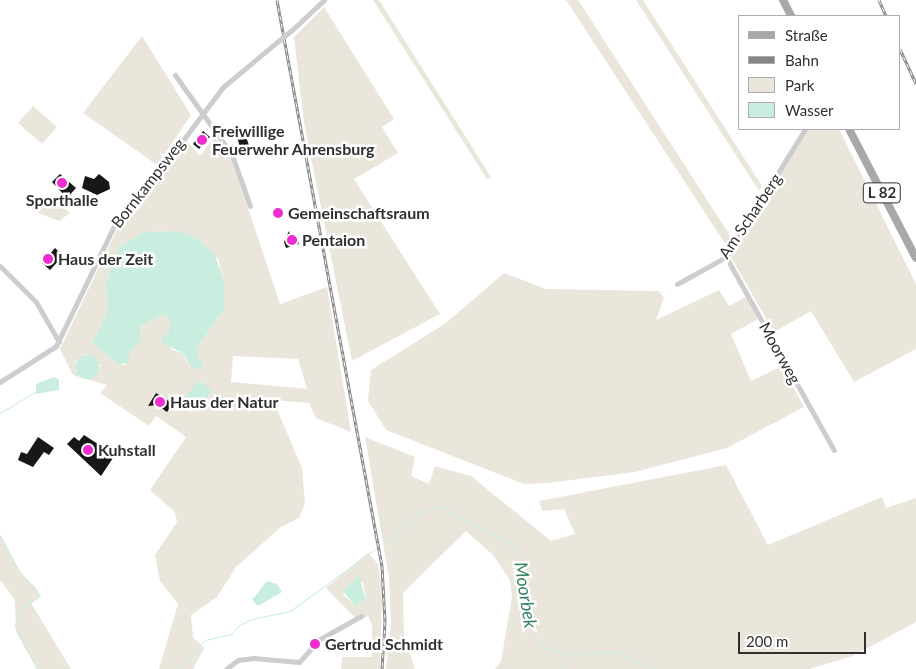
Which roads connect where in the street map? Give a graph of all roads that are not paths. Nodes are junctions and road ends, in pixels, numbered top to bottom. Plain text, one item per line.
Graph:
1 (324, 0) edge
2 (783, 0) edge
3 (790, 15) edge
4 (175, 75) dead end
5 (201, 113) junction
6 (804, 130) edge
7 (849, 130) edge
8 (250, 206) dead end
9 (726, 257) junction
10 (916, 258) edge
11 (0, 266) edge
12 (677, 284) dead end
13 (59, 342) junction
14 (0, 382) edge
15 (834, 450) dead end
16 (361, 616) dead end
17 (299, 662) junction
18 (226, 669) edge
19 (300, 669) edge

1 - 5 street, Bornkampsweg, bridge
2 - 3 main road
4 - 5 street
5 - 8 street
5 - 13 street, Bornkampsweg
6 - 9 street, Am Scharberg
7 - 10 main road, L 82
9 - 12 street, Am Scharberg
9 - 15 street, Moorweg
11 - 13 street
13 - 14 street, Bornkampsweg
16 - 17 street
17 - 18 street
17 - 19 street

